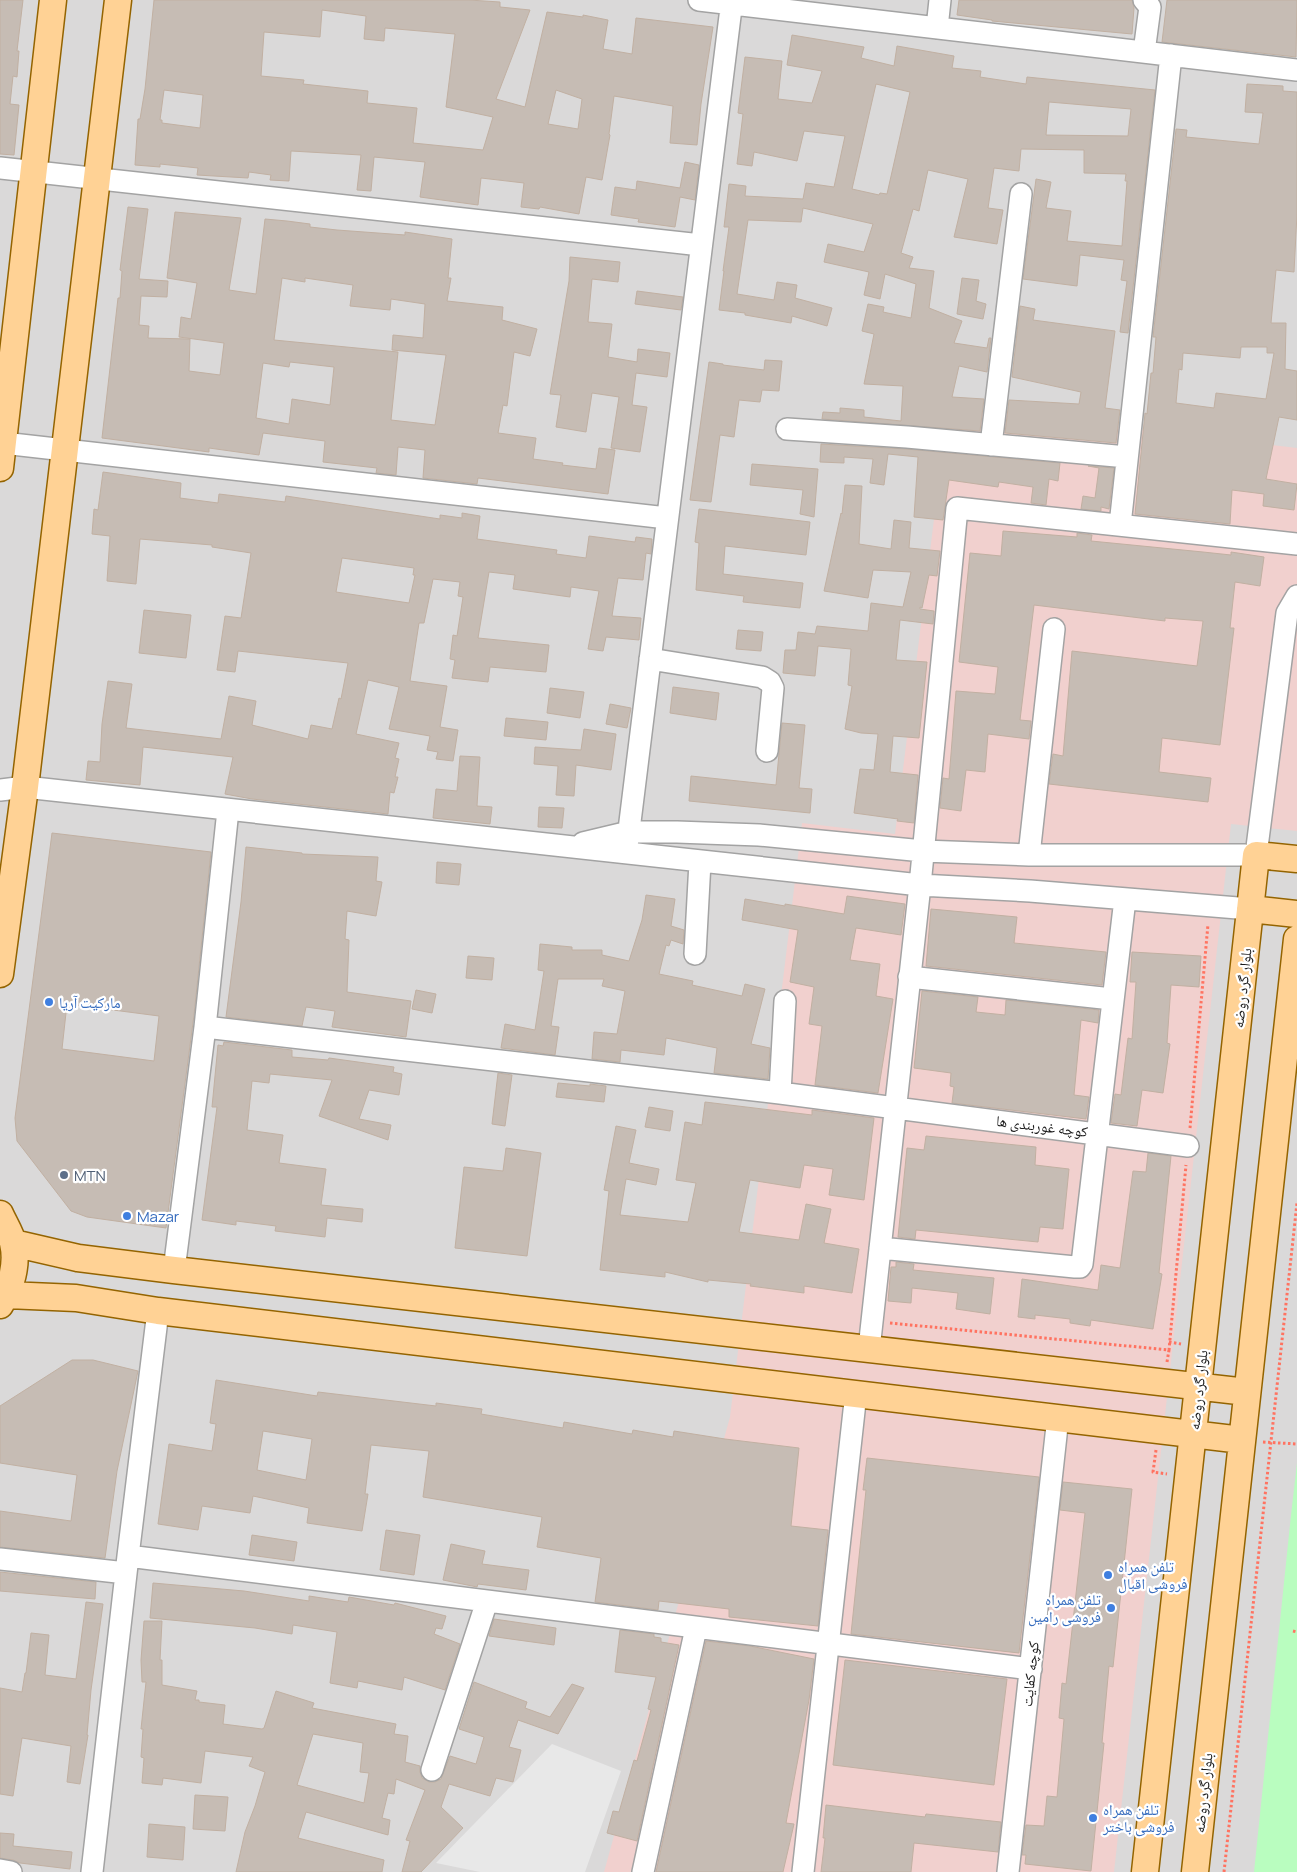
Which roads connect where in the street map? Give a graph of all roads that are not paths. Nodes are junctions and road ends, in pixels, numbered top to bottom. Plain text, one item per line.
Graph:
1 (53, 0) edge
2 (118, 0) edge
3 (699, 0) edge
4 (940, 0) edge
5 (732, 2) edge
6 (1150, 2) edge
7 (936, 28) junction
8 (1144, 52) junction
9 (1171, 55) junction
10 (1297, 70) edge
11 (0, 168) edge
12 (34, 171) junction
13 (97, 179) junction
14 (1021, 194) dead end
15 (701, 245) junction
16 (787, 429) dead end
17 (991, 444) junction
18 (65, 449) junction
19 (1, 455) edge
20 (1127, 457) junction
21 (667, 518) junction
22 (1120, 525) junction
23 (1297, 544) edge
24 (1297, 596) edge
25 (1054, 629) dead end
26 (650, 659) junction
27 (767, 752) dead end
28 (12, 789) edge
29 (228, 810) junction
30 (627, 842) junction
31 (923, 851) junction
32 (1256, 855) junction
33 (1029, 856) junction
34 (1297, 859) edge
35 (700, 862) junction
36 (920, 885) junction
37 (1125, 899) junction
38 (1250, 909) junction
39 (1297, 914) edge
40 (1297, 939) edge
41 (695, 954) dead end
42 (0, 974) edge
43 (909, 976) junction
44 (1112, 999) junction
45 (785, 1001) dead end
46 (205, 1027) junction
47 (780, 1093) junction
48 (895, 1107) junction
49 (1097, 1134) junction
50 (1188, 1146) dead end
51 (0, 1214) edge
52 (13, 1243) junction
53 (880, 1248) junction
54 (174, 1270) junction
55 (3, 1300) edge
56 (158, 1311) junction
57 (869, 1349) junction
58 (1198, 1386) junction
59 (1247, 1392) junction
60 (856, 1393) junction
61 (1058, 1417) junction
62 (1193, 1433) junction
63 (1242, 1440) junction
64 (0, 1559) edge
65 (127, 1564) junction
66 (486, 1601) junction
67 (696, 1628) junction
68 (828, 1644) junction
69 (1031, 1669) junction
70 (432, 1770) dead end
71 (0, 1870) edge
72 (11, 1872) edge
73 (92, 1872) edge
74 (644, 1872) edge
75 (804, 1872) edge
76 (1008, 1872) edge
77 (1145, 1872) edge
78 (1195, 1872) edge

1 - 12 main road
2 - 13 main road
3 - 5 street
4 - 7 street
5 - 7 street
5 - 15 street
6 - 8 street
7 - 8 street
8 - 9 street
9 - 10 street
9 - 20 street
11 - 12 street
12 - 13 street
12 - 19 main road
13 - 15 street
13 - 18 main road
14 - 17 street
15 - 21 street
16 - 17 street
17 - 20 street
18 - 19 street
18 - 21 street
18 - 28 main road
20 - 22 street
21 - 26 street
22 - 23 street
22 - 31 street
24 - 32 street
25 - 33 street
26 - 27 street
26 - 30 street
28 - 29 street
28 - 42 main road
29 - 30 street
29 - 46 street
30 - 31 street
30 - 35 street
31 - 33 street
31 - 36 street
32 - 33 street
32 - 34 main road
32 - 38 main road, بلوار گرد روضه
35 - 36 street
35 - 41 street
36 - 37 street
36 - 43 street
37 - 38 street
37 - 44 street
38 - 39 main road
38 - 58 main road, بلوار گرد روضه
40 - 59 main road, بلوار گرد روضه
43 - 44 street
43 - 48 street
44 - 49 street
45 - 47 street
46 - 47 street, کوچه غوربندی ها
46 - 54 street
47 - 48 street, کوچه غوربندی ها
48 - 49 street, کوچه غوربندی ها
48 - 53 street
49 - 50 street, کوچه غوربندی ها
49 - 53 street
51 - 52 main road
52 - 54 main road
52 - 55 main road
53 - 57 street
54 - 57 main road
55 - 56 main road
56 - 60 main road
56 - 65 street
57 - 58 main road
58 - 59 main road
58 - 62 main road, بلوار گرد روضه
59 - 63 main road, بلوار گرد روضه
60 - 61 main road
60 - 68 street
61 - 62 main road
61 - 69 street, کوچه کفایت
62 - 63 main road
62 - 77 main road, بلوار گرد روضه
63 - 78 main road, بلوار گرد روضه
64 - 65 street
65 - 66 street
65 - 73 street
66 - 67 street
66 - 70 street
67 - 68 street
67 - 74 street
68 - 69 street
68 - 75 street
69 - 76 street, کوچه کفایت
71 - 72 street

